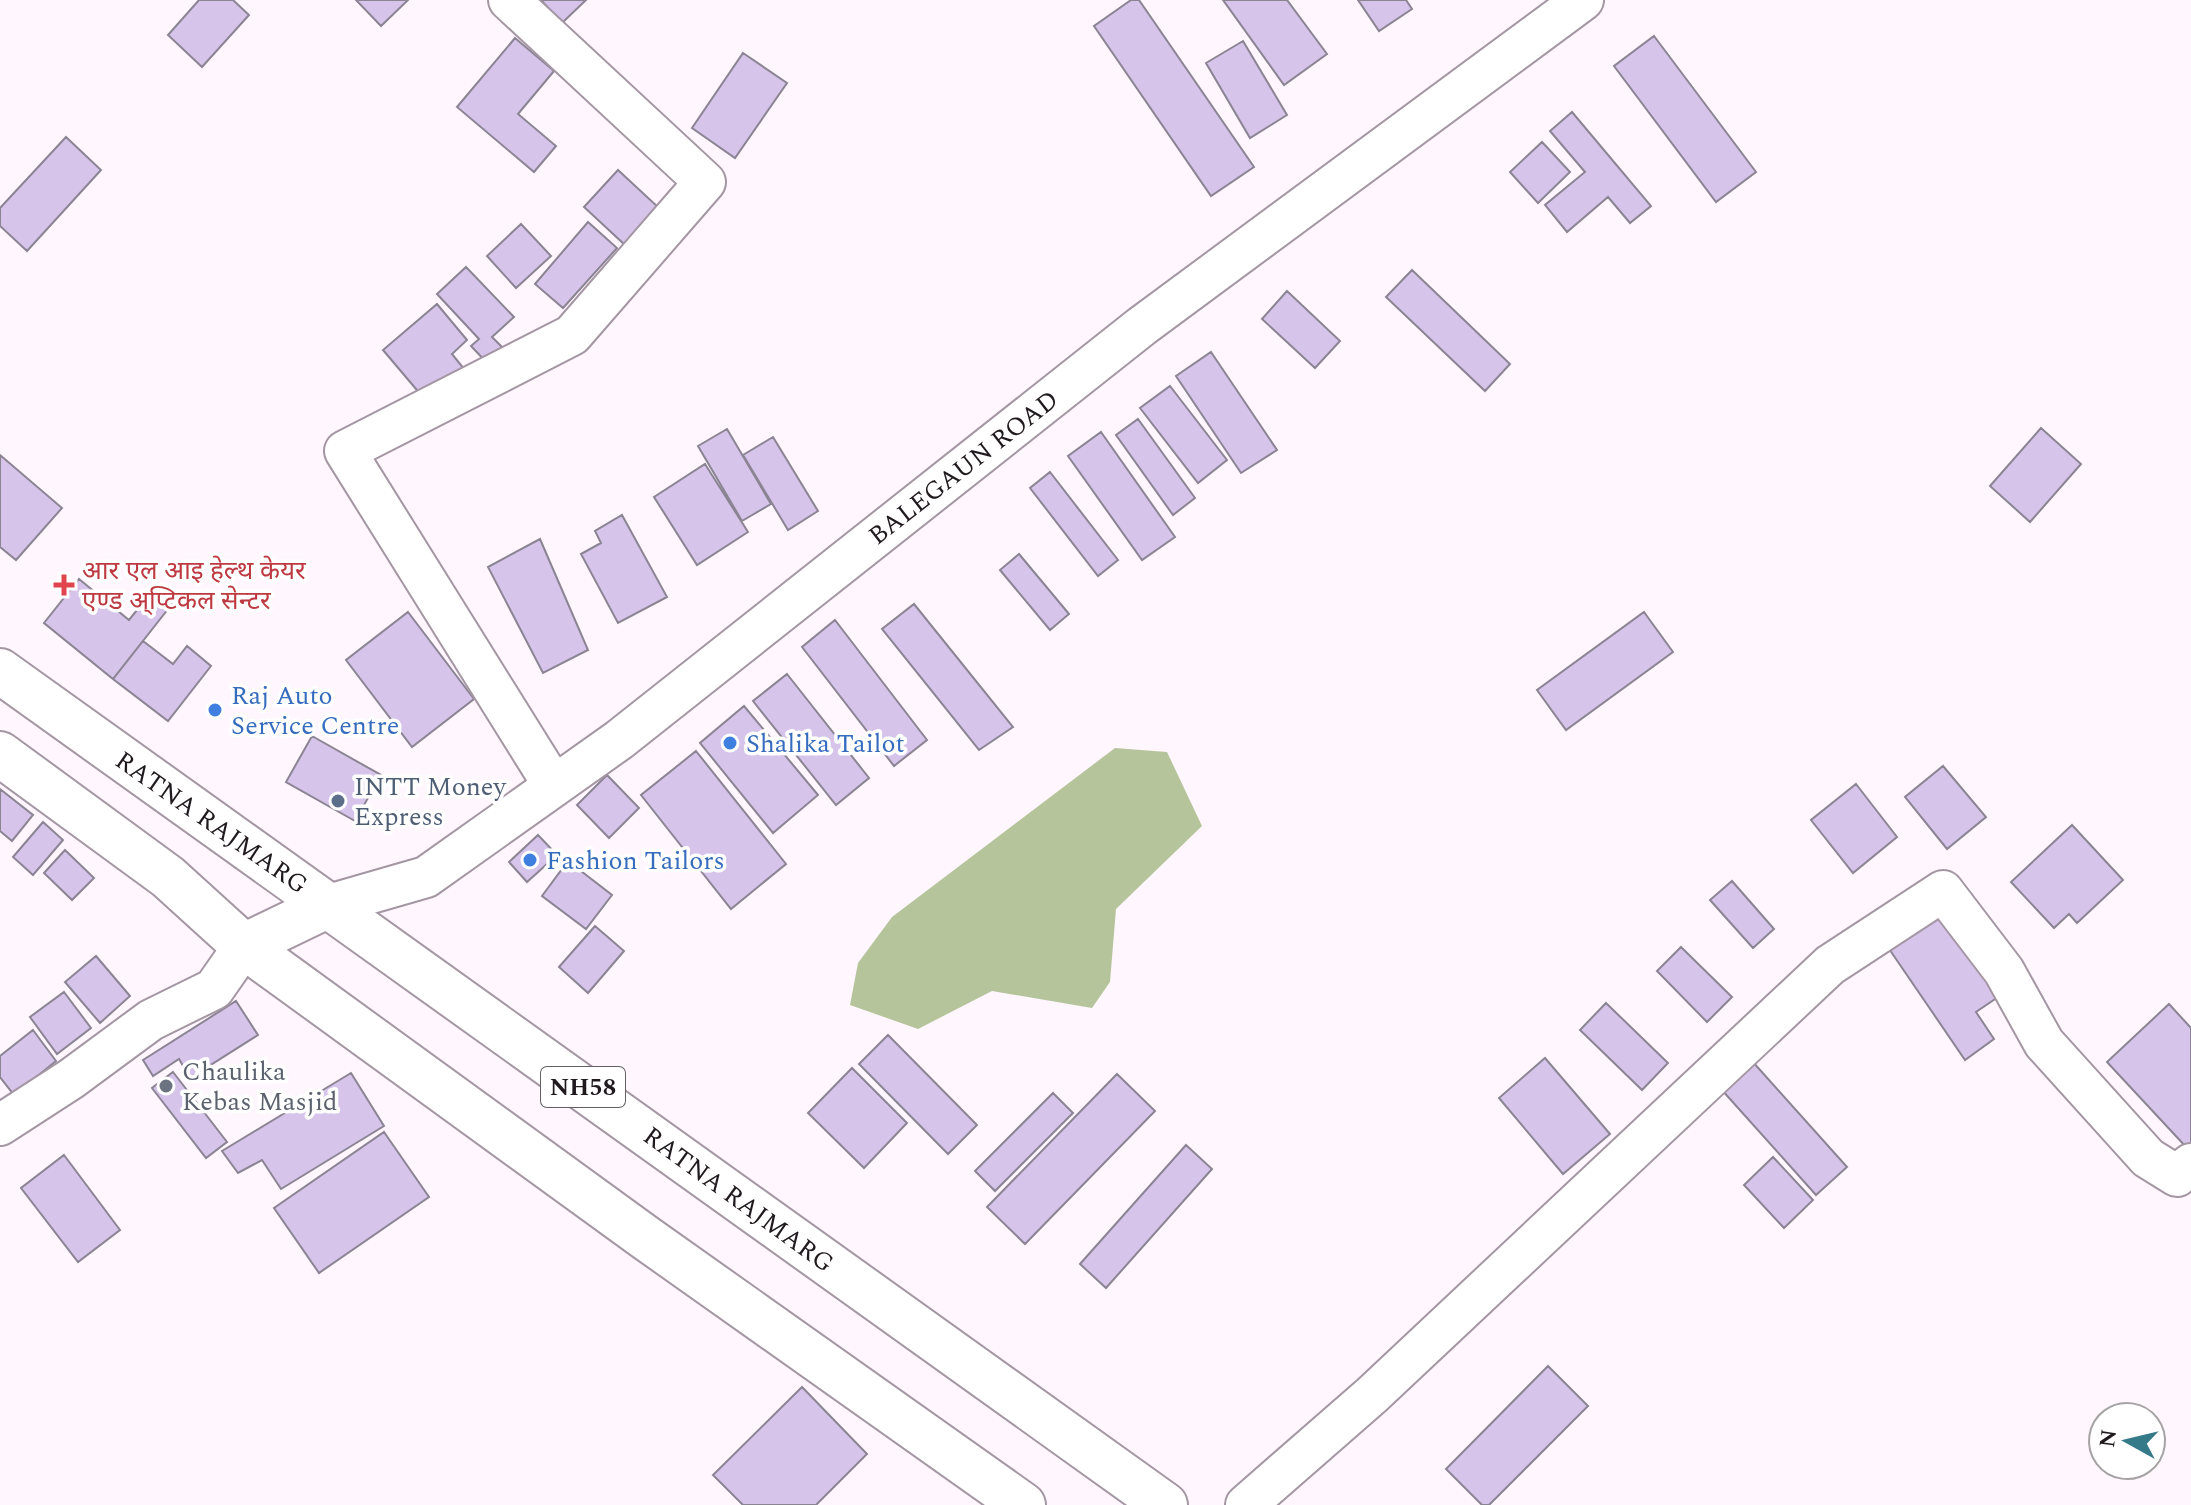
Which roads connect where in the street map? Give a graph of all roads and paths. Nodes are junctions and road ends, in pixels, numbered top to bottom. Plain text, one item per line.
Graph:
1 (509, 0) edge
2 (1583, 0) edge
3 (0, 671) edge
4 (0, 754) edge
5 (554, 786) junction
6 (314, 913) junction
7 (244, 946) junction
8 (0, 1125) edge
9 (2191, 1164) edge
10 (1023, 1505) edge
11 (1165, 1505) edge
12 (1246, 1505) edge

1 - 5 street
2 - 5 street, BALEGAUN ROAD
3 - 6 main road, RATNA RAJMARG / NH58
4 - 7 main road
5 - 6 street, BALEGAUN ROAD
6 - 7 main road
6 - 11 main road, RATNA RAJMARG / NH58
7 - 8 street
7 - 10 main road
9 - 12 street

